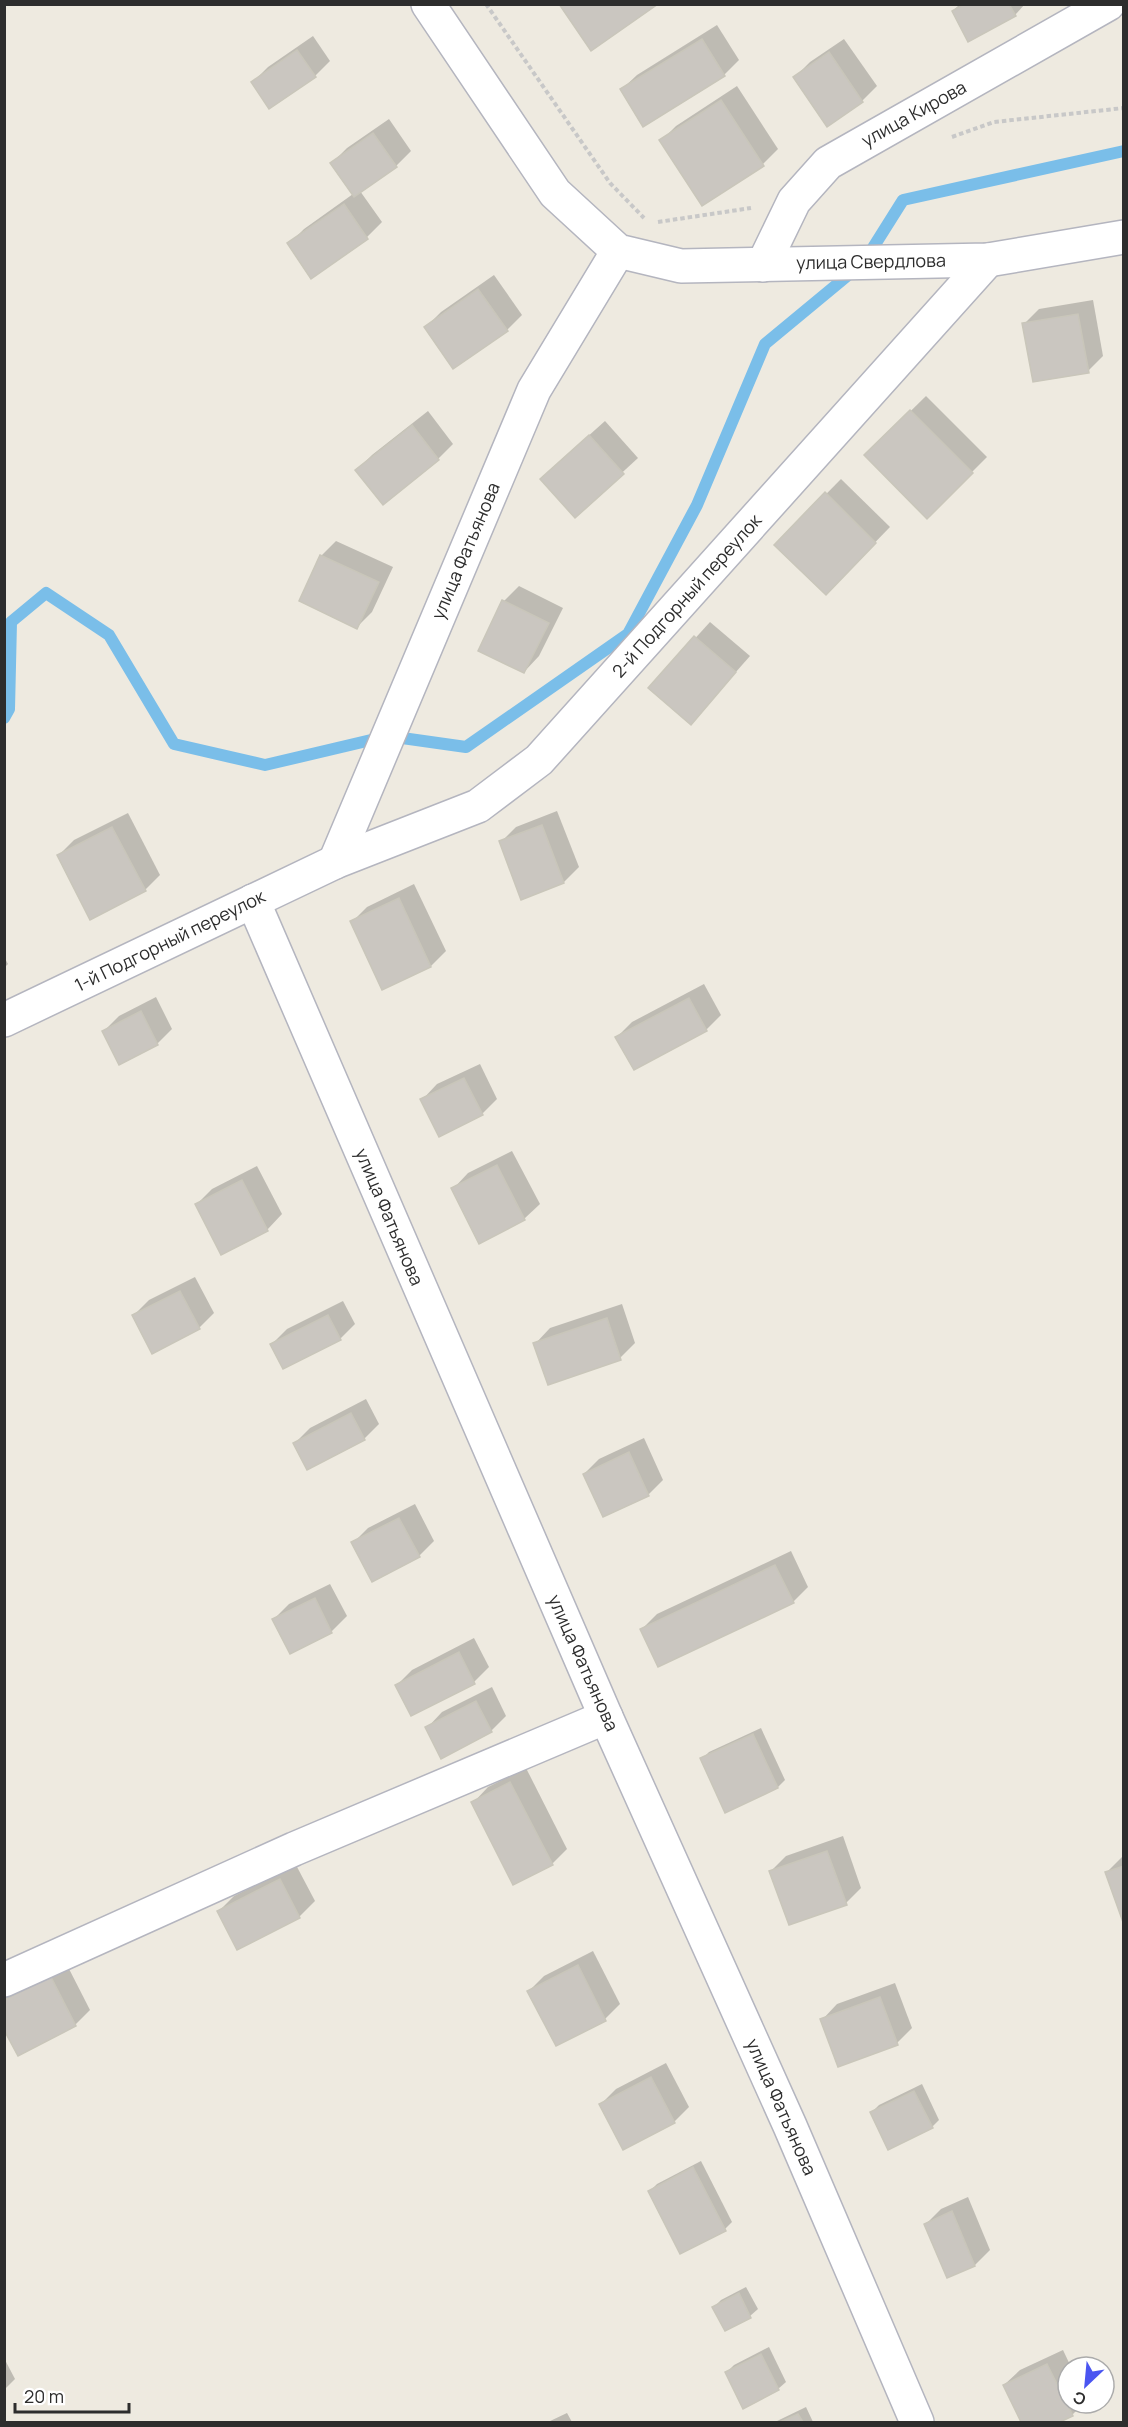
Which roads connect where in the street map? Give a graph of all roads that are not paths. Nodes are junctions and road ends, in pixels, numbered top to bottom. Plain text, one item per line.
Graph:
1 (428, 4) edge
2 (1108, 4) edge
3 (1124, 237) edge
4 (618, 251) junction
5 (988, 260) junction
6 (763, 265) junction
7 (335, 862) junction
8 (253, 901) junction
9 (4, 1020) edge
10 (606, 1717) junction
11 (4, 1980) edge
12 (917, 2422) edge

1 - 4 street
2 - 6 street, улица Кирова
3 - 5 street, улица Свердлова
4 - 6 street, улица Свердлова
4 - 7 street, улица Фатьянова
5 - 6 street, улица Свердлова
5 - 7 street, 2-й Подгорный переулок
7 - 8 street, 1-й Подгорный переулок
8 - 9 street, 1-й Подгорный переулок
8 - 10 street, улица Фатьянова
10 - 11 street
10 - 12 street, улица Фатьянова

